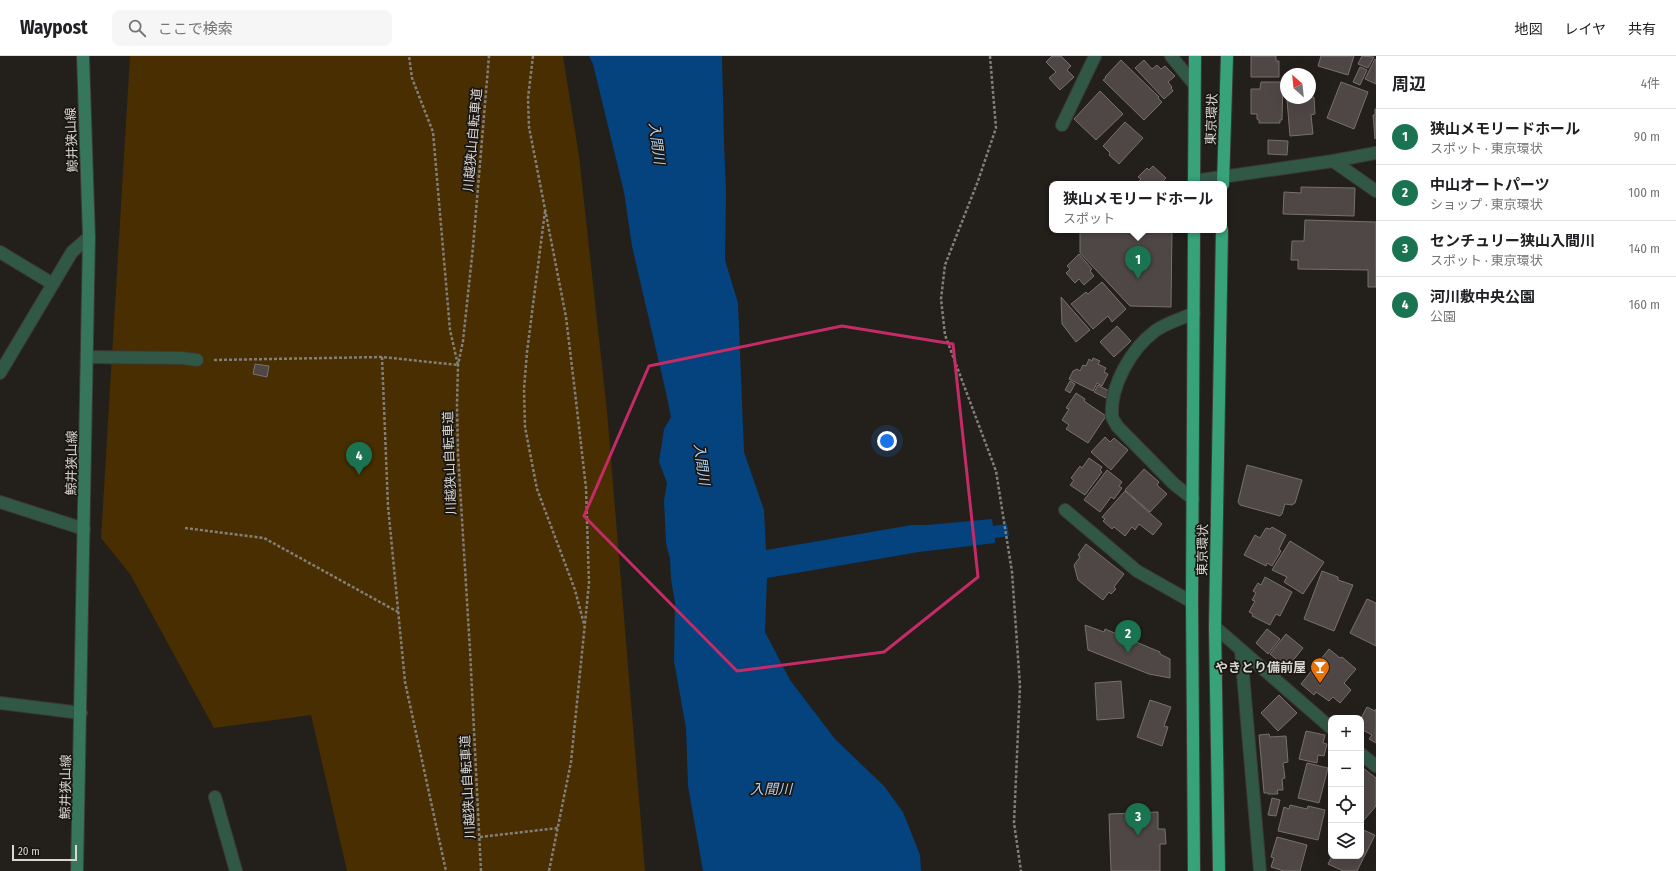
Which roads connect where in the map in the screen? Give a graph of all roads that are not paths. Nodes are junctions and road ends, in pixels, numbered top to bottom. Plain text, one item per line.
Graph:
1 (83, 56) edge
2 (1095, 56) edge
3 (1171, 56) edge
4 (1195, 56) edge
5 (1227, 56) edge
6 (1194, 84) junction
7 (1062, 125) dead end
8 (1376, 153) edge
9 (1333, 161) junction
10 (1223, 180) edge
11 (1194, 181) edge
12 (1208, 181) edge
13 (1376, 191) edge
14 (1194, 233) edge
15 (1222, 233) edge
16 (88, 237) junction
17 (0, 252) edge
18 (53, 284) junction
19 (1194, 314) junction
20 (87, 357) junction
21 (197, 360) road end
22 (0, 373) edge
23 (1193, 499) junction
24 (0, 502) edge
25 (1065, 510) dead end
26 (84, 529) junction
27 (1192, 602) junction
28 (1215, 627) junction
29 (1241, 651) junction
30 (0, 703) edge
31 (81, 713) junction
32 (1328, 725) edge
33 (1364, 756) edge
34 (1376, 766) edge
35 (215, 797) dead end
36 (77, 871) edge
37 (236, 871) edge
38 (1194, 871) edge
39 (1219, 871) edge
40 (1260, 871) edge

1 - 16 main road, 鯨井狭山線
2 - 7 street
3 - 6 street
4 - 6 highway, 東京環状
5 - 10 highway, 東京環状
6 - 11 highway, 東京環状
8 - 9 street
9 - 10 street
9 - 13 street
10 - 12 street
14 - 19 highway, 東京環状
15 - 28 highway, 東京環状
16 - 18 street
16 - 20 main road, 鯨井狭山線
17 - 18 street
18 - 22 street
19 - 23 highway, 東京環状
19 - 23 street
20 - 21 street
20 - 26 main road, 鯨井狭山線
23 - 27 highway, 東京環状
24 - 26 street
25 - 27 street
26 - 31 main road, 鯨井狭山線
27 - 38 highway, 東京環状
28 - 29 street
28 - 39 highway, 東京環状
29 - 32 street
29 - 40 street
30 - 31 street
31 - 36 main road, 鯨井狭山線
33 - 34 street
35 - 37 street

